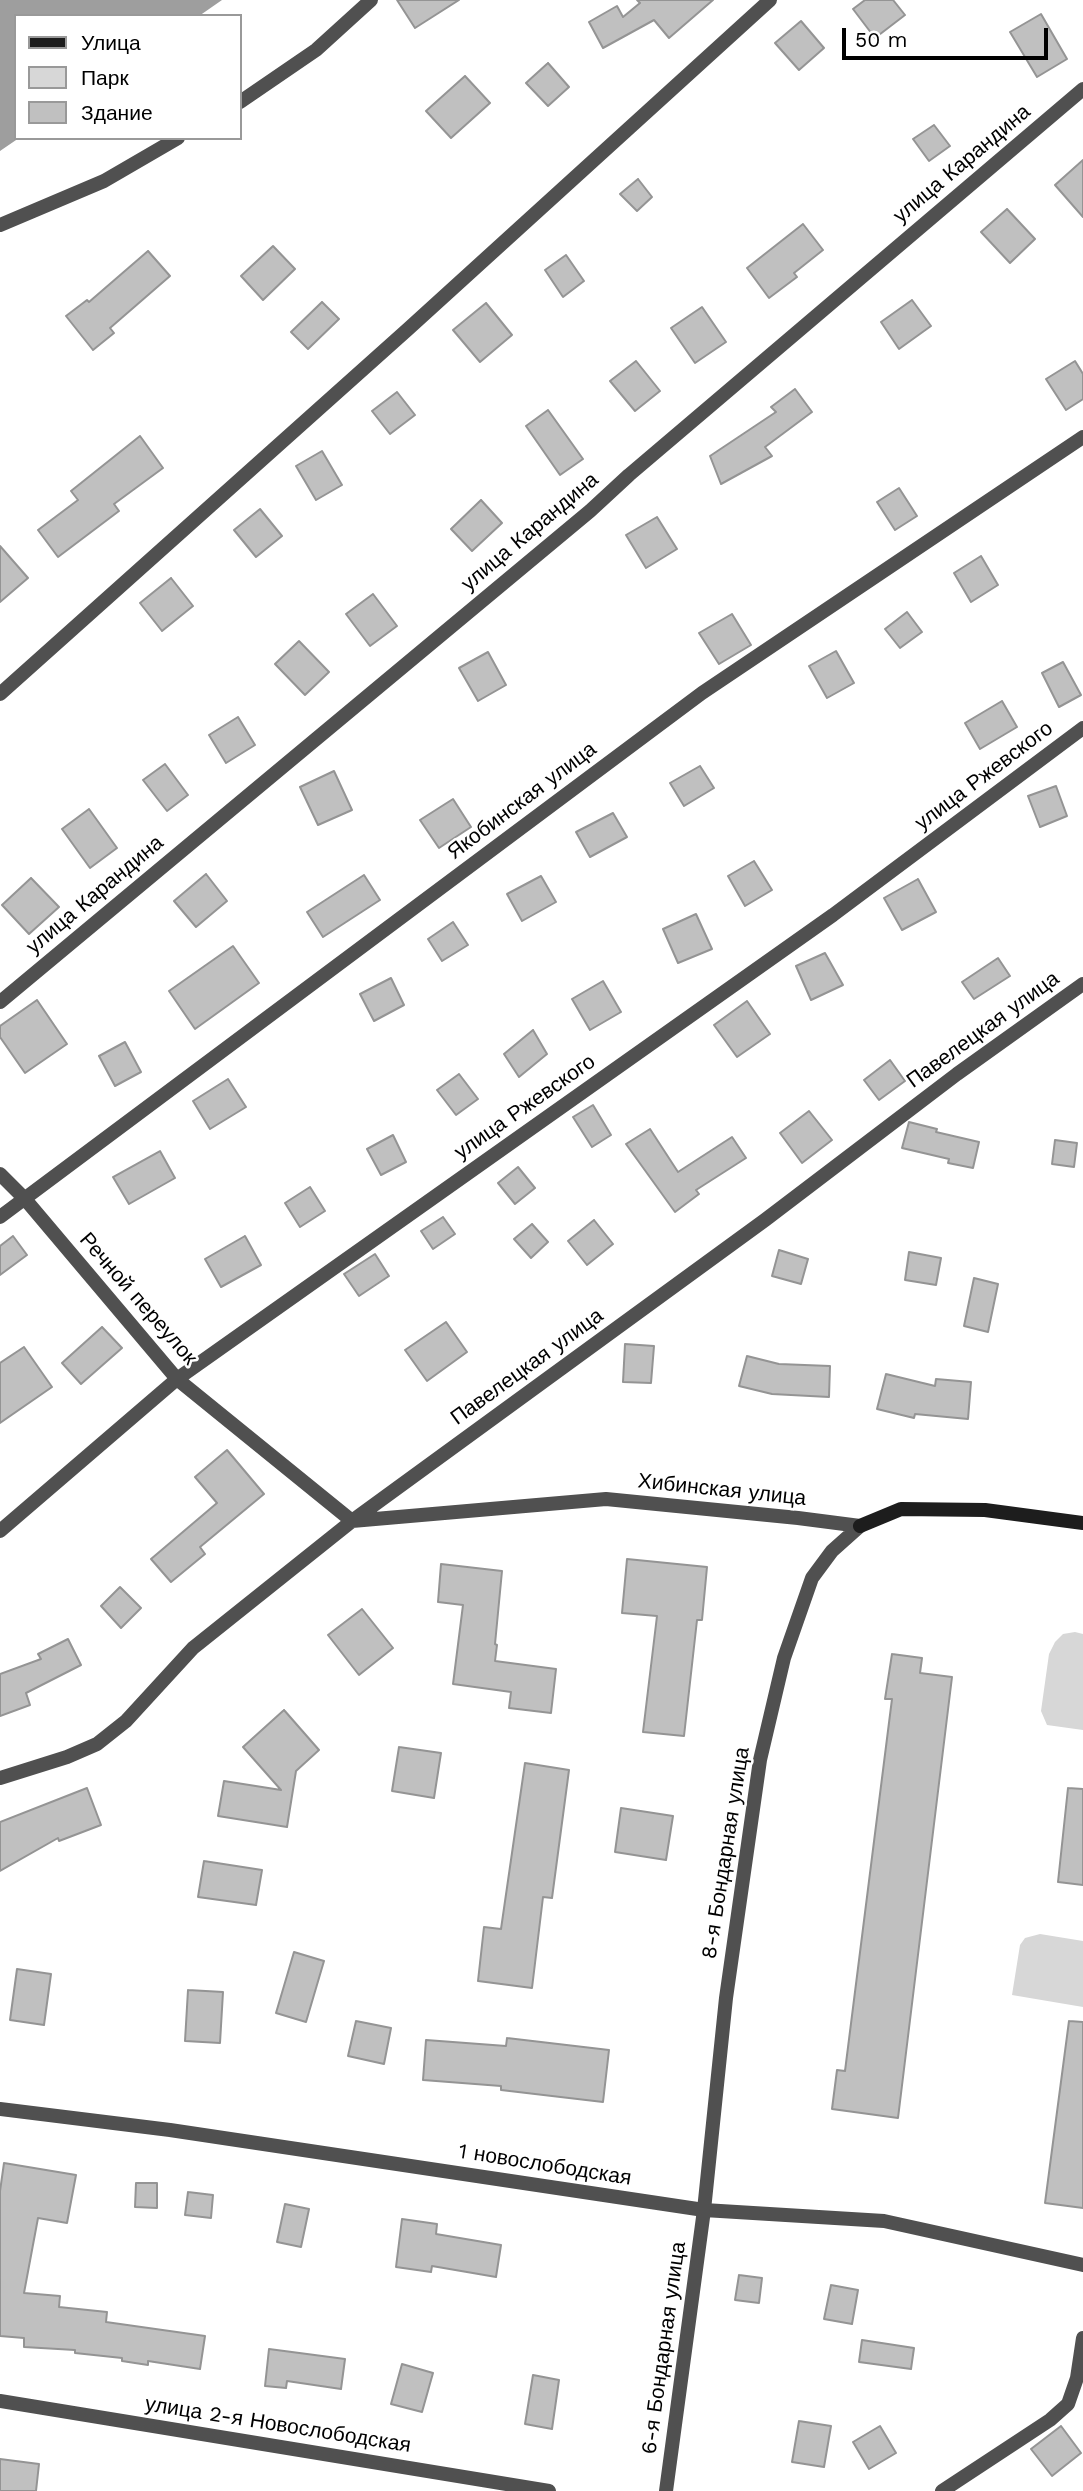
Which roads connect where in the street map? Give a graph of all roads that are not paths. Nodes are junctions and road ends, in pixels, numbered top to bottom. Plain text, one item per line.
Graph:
1 (371, 0) edge
2 (771, 0) edge
3 (1083, 89) edge
4 (242, 101) edge
5 (175, 140) edge
6 (0, 225) edge
7 (1083, 437) edge
8 (0, 694) edge
9 (1083, 728) edge
10 (1083, 984) edge
11 (0, 1002) edge
12 (0, 1174) edge
13 (25, 1199) junction
14 (0, 1217) edge
15 (177, 1379) junction
16 (352, 1521) junction
17 (1083, 1523) edge
18 (860, 1526) junction
19 (0, 1531) edge
20 (0, 1778) edge
21 (0, 2109) edge
22 (704, 2210) junction
23 (1083, 2265) edge
24 (1083, 2338) edge
25 (0, 2401) edge
26 (549, 2491) edge
27 (666, 2491) edge
28 (942, 2491) edge

1 - 4 street
2 - 8 street
3 - 11 street, улица Карандина
5 - 6 street
7 - 13 street, Якобинская улица
9 - 15 street, улица Ржевского
10 - 16 street, Павелецкая улица
12 - 13 street, Речной переулок
13 - 14 street, Якобинская улица
13 - 15 street, Речной переулок
15 - 16 street, Речной переулок
15 - 19 street, улица Ржевского
16 - 18 street, Хибинская улица
16 - 20 street, Павелецкая улица
17 - 18 street, Хибинская улица
18 - 22 street, 8-я Бондарная улица
21 - 22 street, 1 новослободская
22 - 23 street, 1 новослободская
22 - 27 street, 6-я Бондарная улица
24 - 28 street
25 - 26 street, улица 2-я Новослободская

